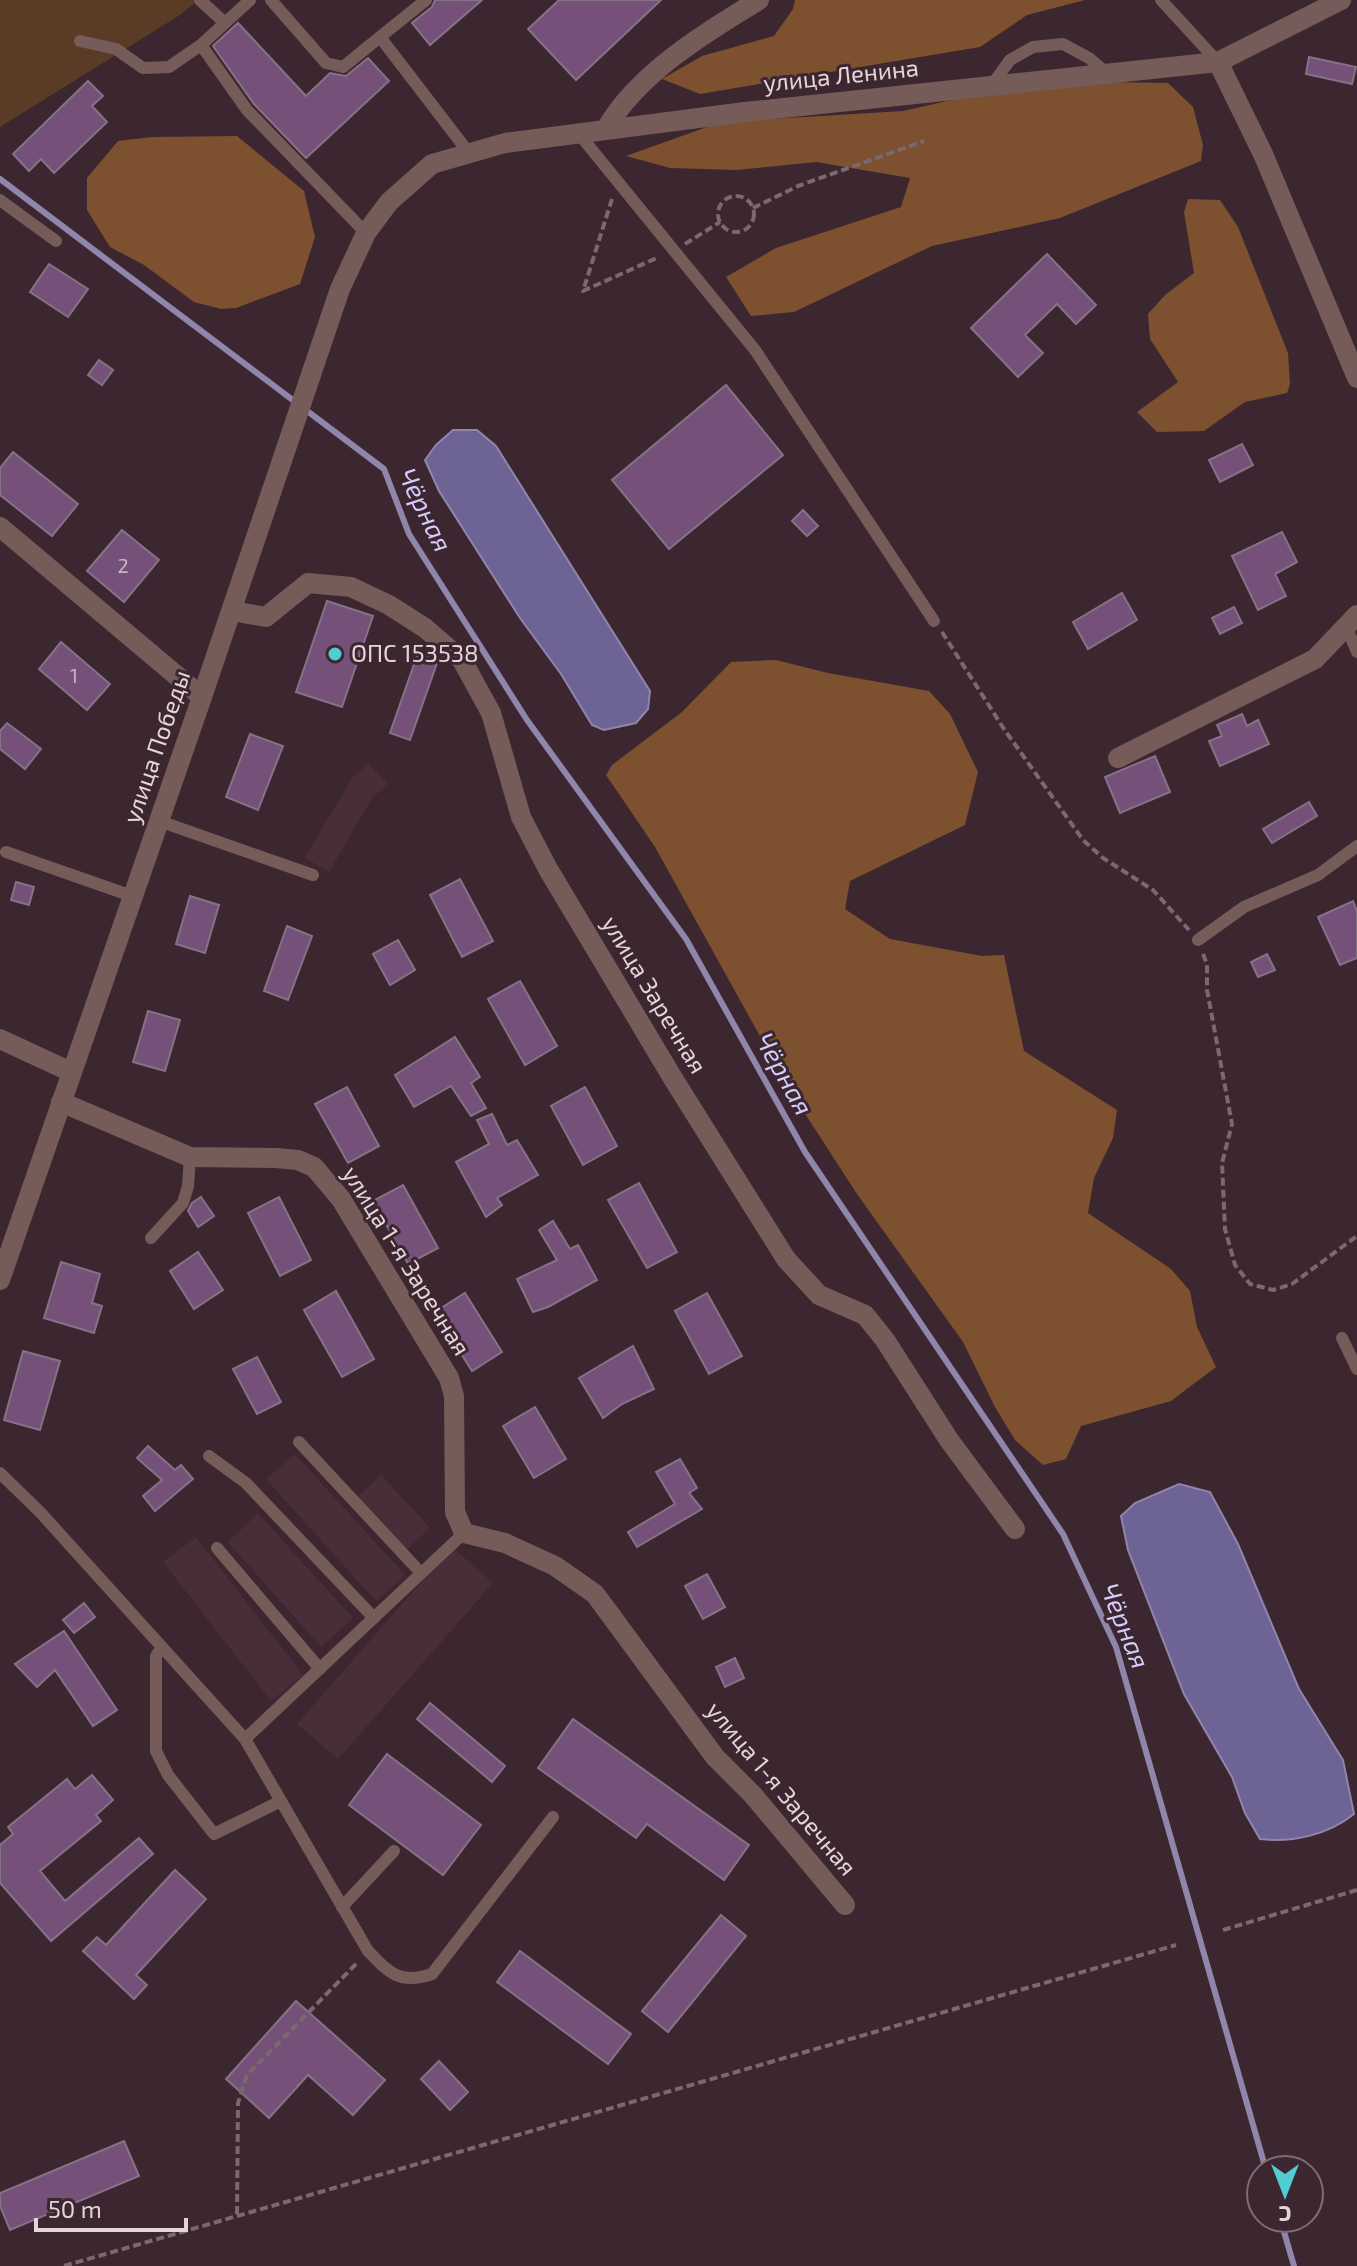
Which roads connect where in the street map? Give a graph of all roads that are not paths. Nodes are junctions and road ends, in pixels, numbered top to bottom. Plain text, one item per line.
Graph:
1 (200, 0) edge
2 (250, 0) edge
3 (271, 0) edge
4 (426, 0) edge
5 (759, 0) edge
6 (1161, 0) edge
7 (1341, 0) edge
8 (225, 23) junction
9 (380, 37) junction
10 (80, 41) dead end
11 (201, 45) junction
12 (1218, 62) junction
13 (1108, 74) junction
14 (991, 86) junction
15 (606, 129) junction
16 (579, 134) junction
17 (469, 153) junction
18 (0, 200) edge
19 (366, 233) junction
20 (56, 241) dead end
21 (1357, 378) edge
22 (0, 527) edge
23 (232, 611) junction
24 (934, 621) road end
25 (1351, 621) edge
26 (1357, 652) edge
27 (202, 697) junction
28 (1118, 758) dead end
29 (159, 821) junction
30 (1357, 846) edge
31 (6, 852) dead end
32 (313, 875) dead end
33 (132, 896) junction
34 (1198, 940) road end
35 (0, 1039) edge
36 (71, 1072) junction
37 (61, 1102) junction
38 (190, 1157) junction
39 (151, 1238) dead end
40 (0, 1280) edge
41 (1342, 1338) dead end
42 (1357, 1369) edge
43 (299, 1442) dead end
44 (209, 1456) dead end
45 (0, 1473) edge
46 (1015, 1529) dead end
47 (464, 1533) junction
48 (217, 1548) dead end
49 (421, 1573) junction
50 (374, 1618) junction
51 (162, 1647) junction
52 (320, 1669) junction
53 (245, 1739) junction
54 (281, 1801) junction
55 (553, 1817) dead end
56 (394, 1851) dead end
57 (845, 1905) dead end
58 (342, 1907) junction

1 - 8 lane
2 - 8 lane
3 - 9 lane
4 - 9 lane
5 - 15 street
6 - 12 lane
7 - 12 street, улица Ленина
8 - 11 lane
9 - 17 lane
10 - 11 lane
11 - 19 lane
12 - 13 street, улица Ленина
12 - 21 street
13 - 14 street, улица Ленина
13 - 14 lane
14 - 15 street, улица Ленина
15 - 16 street, улица Ленина
16 - 17 street, улица Ленина
16 - 24 lane
17 - 19 street, улица Ленина
18 - 20 lane
19 - 23 street, улица Победы
22 - 27 street
23 - 27 street, улица Победы
23 - 46 street, улица Заречная
25 - 26 lane
25 - 28 street
27 - 29 street, улица Победы
29 - 32 lane
29 - 33 street, улица Победы
30 - 34 lane
31 - 33 lane
33 - 36 street, улица Победы
35 - 36 street
36 - 37 street, улица Победы
37 - 38 street, улица 1-я Заречная
37 - 40 street, улица Победы
38 - 39 lane
38 - 47 street, улица 1-я Заречная
41 - 42 lane
43 - 49 lane
44 - 50 lane
45 - 51 lane
47 - 49 lane
47 - 57 street, улица 1-я Заречная
48 - 52 lane
49 - 50 lane
50 - 52 lane
51 - 53 lane
51 - 54 lane
52 - 53 lane
53 - 54 lane
54 - 58 lane
55 - 58 lane
56 - 58 lane

